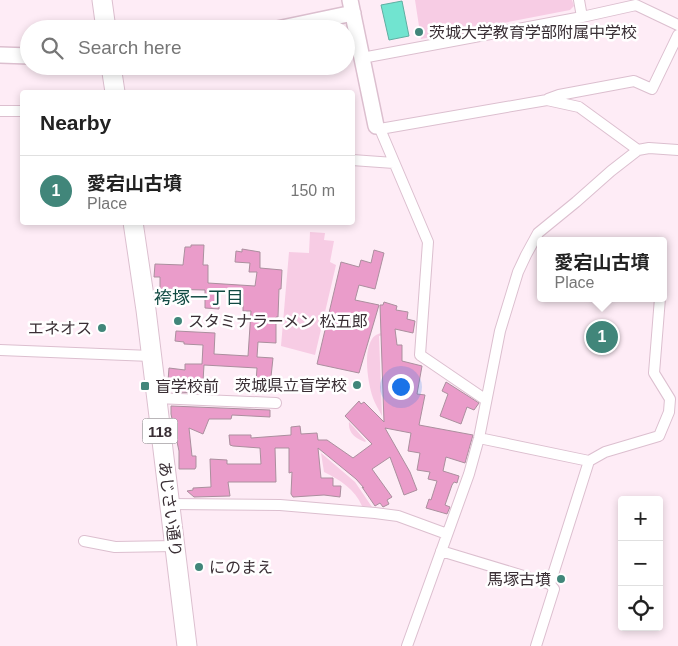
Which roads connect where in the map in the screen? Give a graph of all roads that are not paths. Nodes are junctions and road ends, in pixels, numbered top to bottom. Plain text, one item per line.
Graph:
1 (102, 0) edge
2 (579, 0) edge
3 (616, 4) edge
4 (352, 6) edge
5 (582, 17) junction
6 (105, 20) edge
7 (307, 20) edge
8 (355, 20) edge
9 (355, 22) edge
10 (678, 25) edge
11 (678, 35) edge
12 (0, 55) edge
13 (20, 56) edge
14 (362, 58) junction
15 (112, 75) edge
16 (115, 90) edge
17 (547, 100) junction
18 (0, 111) edge
19 (20, 111) edge
20 (378, 128) junction
21 (638, 150) junction
22 (678, 150) edge
23 (355, 160) edge
24 (394, 163) junction
25 (133, 225) edge
26 (660, 302) edge
27 (0, 350) edge
28 (151, 356) junction
29 (156, 398) junction
30 (486, 400) junction
31 (276, 403) dead end
32 (674, 413) edge
33 (480, 438) junction
34 (589, 461) junction
35 (170, 504) junction
36 (447, 534) junction
37 (84, 541) dead end
38 (175, 546) junction
39 (441, 551) junction
40 (550, 584) junction
41 (186, 646) edge
42 (407, 646) edge
43 (536, 646) edge

1 - 6 highway
2 - 5 street
3 - 5 street
3 - 10 street
4 - 7 street
4 - 8 street
5 - 14 street
9 - 14 street
11 - 17 street
12 - 13 street
14 - 20 street
15 - 16 highway
17 - 20 street
17 - 21 street
18 - 19 street
20 - 24 street
21 - 22 street
21 - 30 street
23 - 24 street
24 - 30 street
25 - 28 highway, あじさい通り / 118
26 - 32 street
27 - 28 street
28 - 29 highway, あじさい通り / 118
29 - 31 street
29 - 35 highway, あじさい通り / 118
30 - 33 street
32 - 34 street
33 - 34 street
33 - 36 street
34 - 40 street
35 - 36 street
35 - 38 highway, あじさい通り / 118
36 - 39 street
37 - 38 street
38 - 41 highway, あじさい通り / 118
39 - 40 street
39 - 42 street
40 - 43 street

